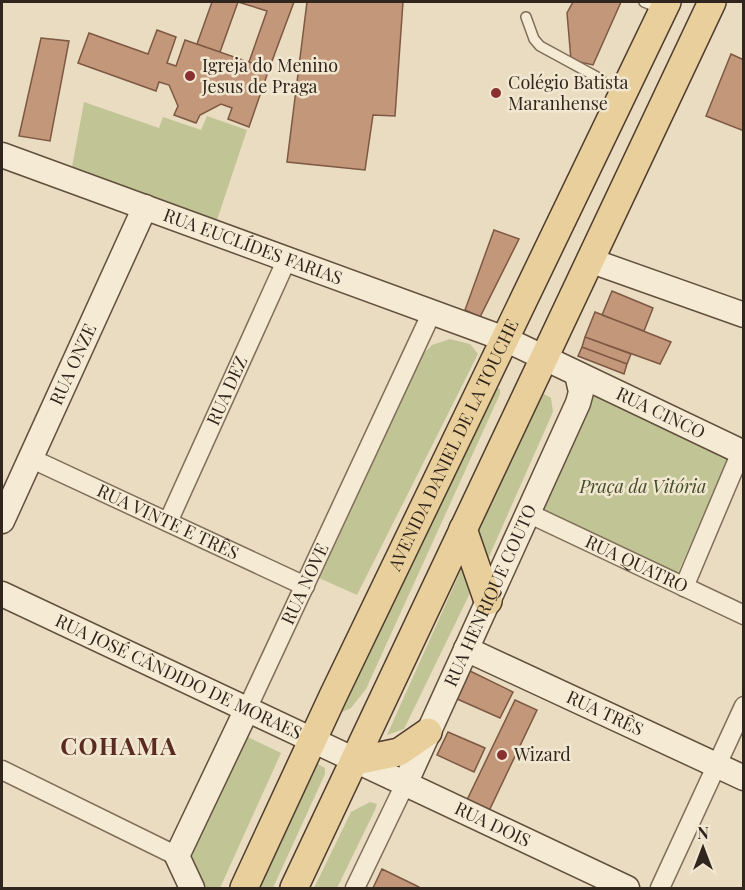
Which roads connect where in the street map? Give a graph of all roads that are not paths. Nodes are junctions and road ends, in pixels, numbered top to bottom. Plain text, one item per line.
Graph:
1 (712, 2) edge
2 (658, 4) edge
3 (526, 17) dead end
4 (622, 96) junction
5 (2, 155) edge
6 (145, 207) junction
7 (287, 259) junction
8 (589, 260) junction
9 (432, 312) junction
10 (744, 315) edge
11 (505, 339) junction
12 (543, 356) junction
13 (489, 370) junction
14 (577, 374) junction
15 (742, 452) edge
16 (30, 458) junction
17 (528, 513) junction
18 (2, 521) edge
19 (168, 522) junction
20 (463, 530) junction
21 (305, 586) junction
22 (684, 587) junction
23 (2, 594) edge
24 (488, 601) junction
25 (744, 615) edge
26 (466, 649) junction
27 (744, 706) edge
28 (247, 710) junction
29 (428, 732) junction
30 (312, 740) junction
31 (356, 761) junction
32 (716, 765) junction
33 (2, 770) edge
34 (744, 778) edge
35 (405, 784) junction
36 (177, 856) junction
37 (192, 888) edge
38 (244, 888) edge
39 (294, 888) edge
40 (355, 888) edge
41 (627, 888) edge
42 (660, 888) edge

1 - 8 main road
2 - 4 main road, AVENIDA DANIEL DE LA TOUCHE
3 - 4 lane
4 - 11 main road, AVENIDA DANIEL DE LA TOUCHE
5 - 6 main road, RUA EUCLÍDES FARIAS
6 - 7 main road, RUA EUCLÍDES FARIAS
6 - 16 main road, RUA ONZE
7 - 9 main road, RUA EUCLÍDES FARIAS
7 - 19 street, RUA DEZ
8 - 10 main road
8 - 12 main road
9 - 11 main road, RUA EUCLÍDES FARIAS
9 - 21 street, RUA NOVE
11 - 12 main road
11 - 13 main road, AVENIDA DANIEL DE LA TOUCHE
12 - 13 main road
12 - 14 main road
12 - 20 main road
13 - 30 main road, AVENIDA DANIEL DE LA TOUCHE
14 - 15 main road, RUA CINCO
14 - 17 main road, RUA HENRIQUE COUTO
15 - 22 street
16 - 18 main road, RUA ONZE
16 - 19 street, RUA VINTE E TRÊS
17 - 22 street, RUA QUATRO
17 - 24 main road, RUA HENRIQUE COUTO
19 - 21 street, RUA VINTE E TRÊS
20 - 24 main road
20 - 31 main road
21 - 28 street, RUA NOVE
22 - 25 street, RUA QUATRO
23 - 28 main road, RUA JOSÉ CÂNDIDO DE MORAES
24 - 26 main road, RUA HENRIQUE COUTO
26 - 29 main road, RUA HENRIQUE COUTO
26 - 32 main road, RUA TRÊS
27 - 32 street
28 - 30 main road, RUA JOSÉ CÂNDIDO DE MORAES
28 - 36 main road, RUA NOVE
29 - 31 main road
29 - 35 main road, RUA HENRIQUE COUTO
30 - 31 main road, RUA JOSÉ CÂNDIDO DE MORAES
30 - 38 main road, AVENIDA DANIEL DE LA TOUCHE
31 - 35 main road, RUA DOIS
31 - 39 main road
32 - 34 main road, RUA TRÊS
32 - 42 street
33 - 36 street
35 - 40 street, RUA HENRIQUE COUTO
35 - 41 main road, RUA DOIS
36 - 37 main road

